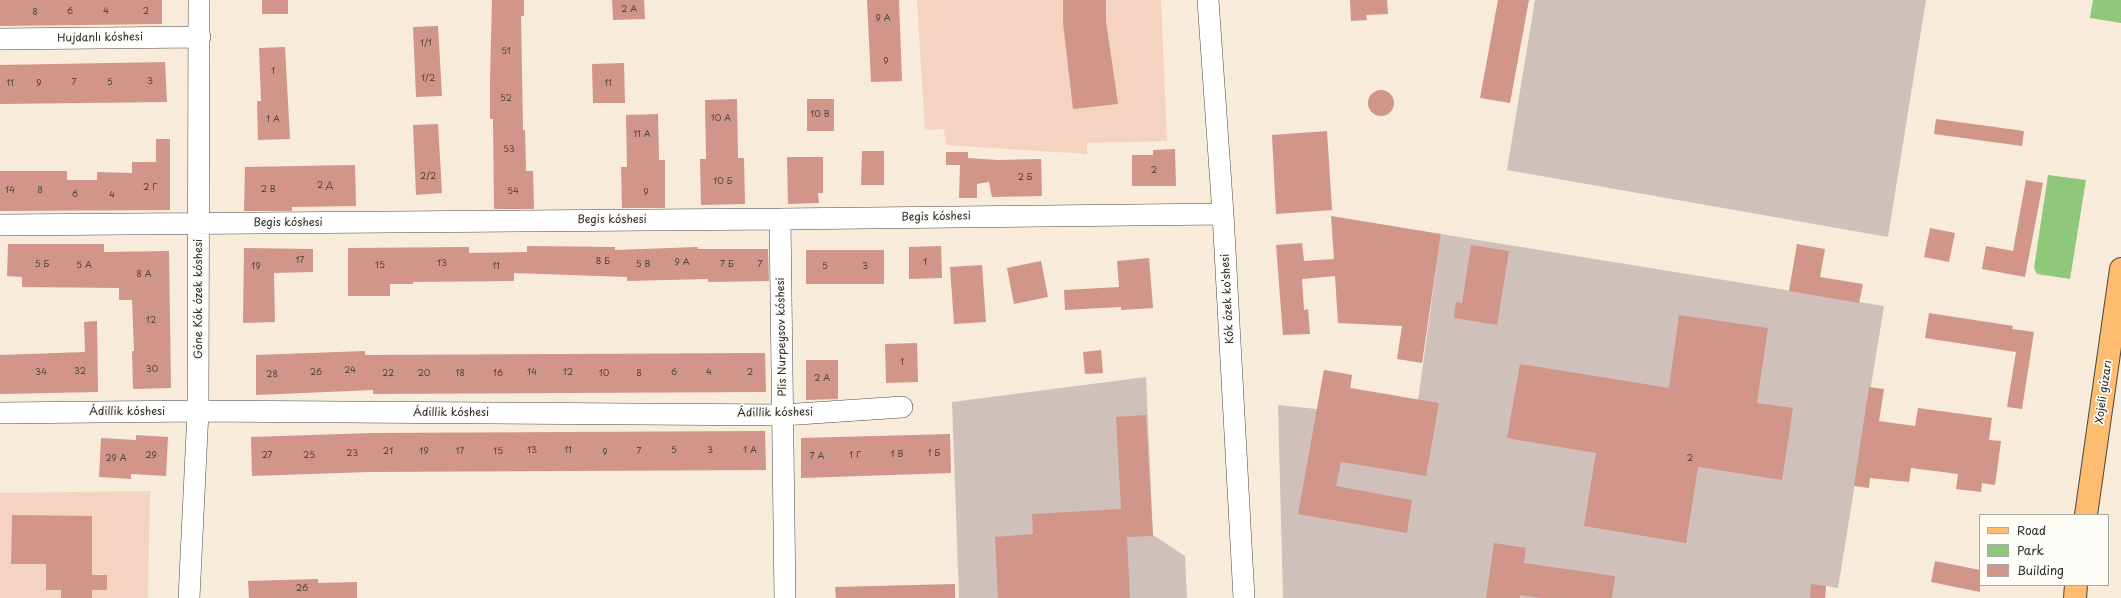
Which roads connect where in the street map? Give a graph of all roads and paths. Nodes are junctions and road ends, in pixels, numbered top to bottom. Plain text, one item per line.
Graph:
1 (199, 0) edge
2 (1208, 0) edge
3 (200, 37) junction
4 (0, 39) edge
5 (1223, 214) junction
6 (780, 219) junction
7 (199, 223) junction
8 (0, 225) edge
9 (2121, 269) edge
10 (902, 407) dead end
11 (198, 411) junction
12 (0, 413) edge
13 (783, 414) junction
14 (2086, 514) edge
15 (2076, 586) edge
16 (189, 598) edge
17 (785, 598) edge
18 (1244, 598) edge
19 (2075, 598) edge

1 - 3 street, Góne Kók ózek kóshesi
2 - 5 street, Kók ózek ko'shesi
3 - 4 street, Hujdanlı kóshesi
3 - 7 street, Góne Kók ózek kóshesi
5 - 6 street, Begis kóshesi
5 - 18 street, Kók ózek ko'shesi
6 - 7 street, Begis kóshesi
6 - 13 street, Plis Nurpeysov kóshesi
7 - 8 street, Begis kóshesi
7 - 11 street, Góne Kók ózek kóshesi
9 - 14 main road, Xojeli gúzarı
10 - 13 street, Ádillik kóshesi
11 - 12 street, Ádillik kóshesi
11 - 13 street, Ádillik kóshesi
11 - 16 street, Góne Kók ózek kóshesi
13 - 17 street, Plis Nurpeysov kóshesi
15 - 19 main road

